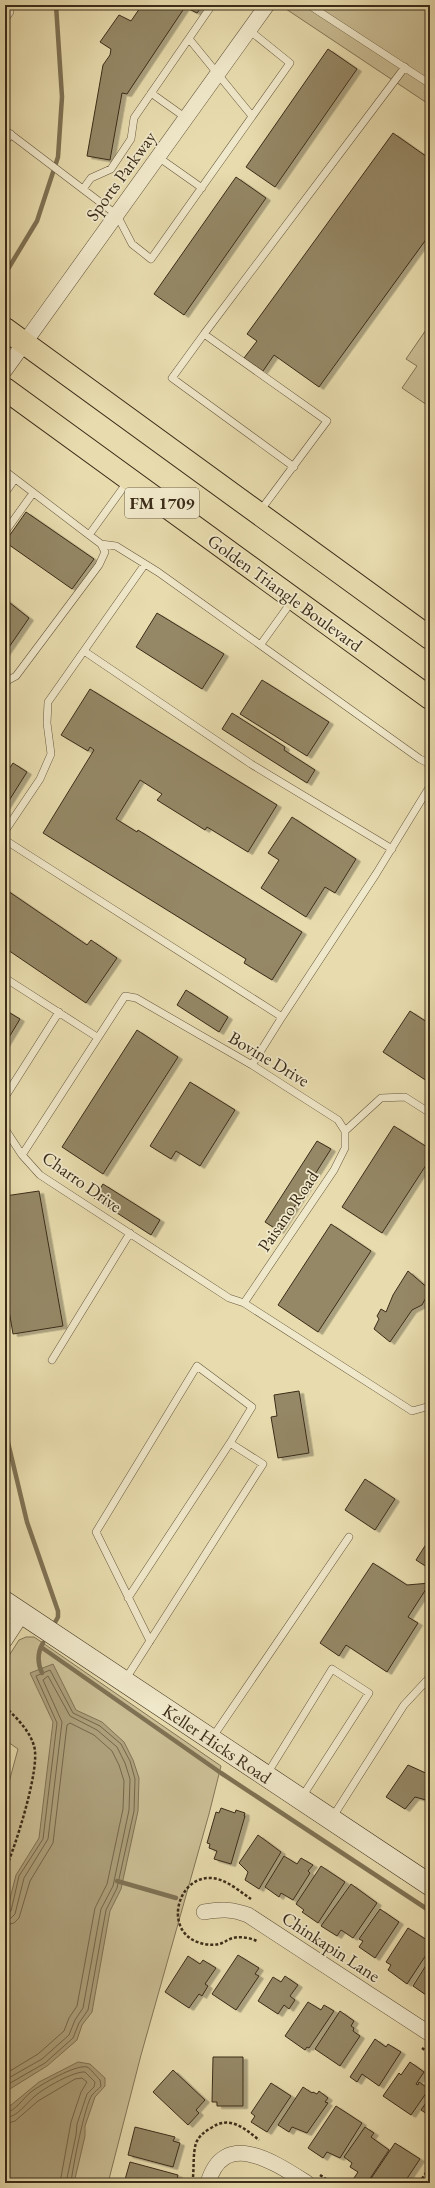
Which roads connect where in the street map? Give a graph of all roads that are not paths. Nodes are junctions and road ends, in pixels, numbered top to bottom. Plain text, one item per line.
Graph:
1 (9, 5) edge
2 (212, 5) edge
3 (267, 5) edge
4 (309, 5) edge
5 (5, 19) edge
6 (249, 30) junction
7 (190, 40) junction
8 (405, 67) junction
9 (217, 75) junction
10 (430, 84) edge
11 (151, 93) junction
12 (252, 116) junction
13 (186, 118) junction
14 (8, 132) edge
15 (5, 142) edge
16 (158, 156) junction
17 (202, 188) junction
18 (84, 189) junction
19 (117, 215) junction
20 (6, 330) edge
21 (204, 334) junction
22 (25, 343) junction
23 (5, 370) edge
24 (5, 389) edge
25 (294, 467) junction
26 (5, 471) edge
27 (15, 479) junction
28 (129, 479) junction
29 (5, 493) edge
30 (33, 493) junction
31 (259, 513) junction
32 (5, 532) edge
33 (90, 535) junction
34 (101, 544) junction
35 (145, 564) junction
36 (293, 599) junction
37 (430, 638) edge
38 (260, 644) junction
39 (84, 651) junction
40 (5, 682) edge
41 (430, 698) edge
42 (430, 764) edge
43 (430, 786) edge
44 (5, 831) edge
45 (5, 840) edge
46 (392, 849) junction
47 (5, 978) edge
48 (59, 1012) junction
49 (282, 1017) junction
50 (97, 1037) junction
51 (252, 1065) junction
52 (5, 1096) edge
53 (430, 1113) edge
54 (5, 1129) edge
55 (345, 1131) junction
56 (22, 1155) junction
57 (130, 1234) junction
58 (244, 1303) junction
59 (52, 1360) dead end
60 (430, 1406) edge
61 (230, 1443) junction
62 (349, 1537) dead end
63 (128, 1598) junction
64 (5, 1602) edge
65 (22, 1614) junction
66 (5, 1640) edge
67 (150, 1641) junction
68 (430, 1677) edge
69 (124, 1682) junction
70 (211, 1740) junction
71 (266, 1776) junction
72 (300, 1799) junction
73 (331, 1819) junction
74 (430, 1886) edge
75 (204, 1912) dead end
76 (430, 2034) edge
77 (208, 2183) edge
78 (307, 2183) edge

1 - 5 lane
2 - 7 lane
3 - 6 street, Sports Parkway
4 - 8 lane
6 - 9 street, Sports Parkway
6 - 12 lane
7 - 9 lane
7 - 11 lane
8 - 10 lane
8 - 21 lane
9 - 12 lane
9 - 13 street, Sports Parkway
11 - 13 lane
11 - 18 lane
12 - 17 lane
13 - 16 street, Sports Parkway
14 - 15 lane
14 - 18 lane
16 - 17 lane
16 - 19 street, Sports Parkway
17 - 19 lane
18 - 19 lane
19 - 22 street, Sports Parkway
20 - 22 main road, FM 1709
21 - 25 lane
21 - 25 lane
22 - 23 street, Sports Parkway
22 - 31 main road, FM 1709
24 - 28 main road, Golden Triangle Boulevard / FM 1709
25 - 31 lane
26 - 27 lane
27 - 29 lane
27 - 30 lane
28 - 33 lane
28 - 36 main road, Golden Triangle Boulevard / FM 1709
30 - 32 lane
30 - 33 lane
31 - 37 main road, FM 1709
33 - 34 lane
34 - 35 lane
34 - 40 lane
35 - 38 lane
35 - 39 lane
36 - 38 lane
36 - 41 main road, Golden Triangle Boulevard / FM 1709
38 - 42 lane
39 - 44 lane
39 - 46 lane
43 - 46 lane
45 - 49 lane
46 - 49 lane
47 - 48 lane
48 - 50 lane
48 - 52 lane
49 - 51 lane
50 - 51 lane, Bovine Drive
50 - 56 lane, Charro Drive
51 - 55 lane, Bovine Drive
53 - 55 lane
54 - 56 lane
55 - 58 lane, Paisano Road
56 - 57 lane, Charro Drive
57 - 58 lane, Charro Drive
57 - 59 lane
58 - 60 lane
61 - 63 lane
61 - 63 lane
61 - 67 lane
62 - 70 lane
63 - 67 lane
64 - 65 street, Keller Hicks Road
65 - 66 street
65 - 69 street, Keller Hicks Road
67 - 69 lane
68 - 73 lane
69 - 70 street, Keller Hicks Road
70 - 71 street, Keller Hicks Road
71 - 72 street, Keller Hicks Road
71 - 72 lane
72 - 73 street, Keller Hicks Road
73 - 74 street, Keller Hicks Road
75 - 76 street, Chinkapin Lane
77 - 78 street

